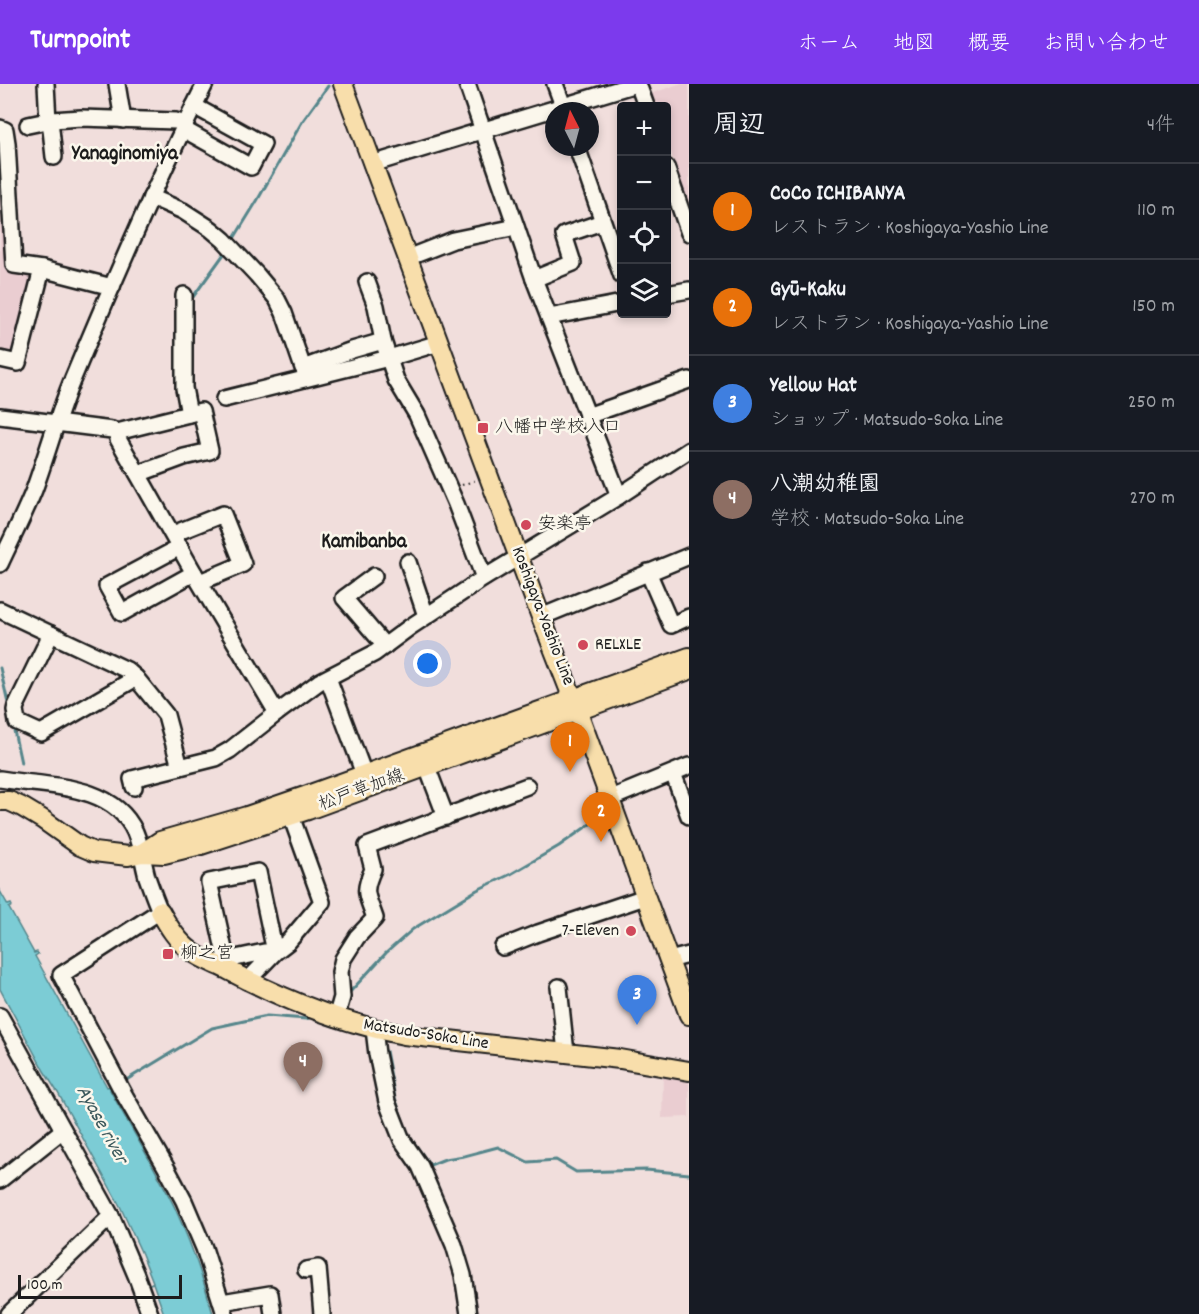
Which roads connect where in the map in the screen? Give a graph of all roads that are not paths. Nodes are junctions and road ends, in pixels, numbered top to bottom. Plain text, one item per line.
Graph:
1 (46, 84) edge
2 (117, 84) edge
3 (205, 84) edge
4 (343, 84) edge
5 (466, 84) edge
6 (555, 84) edge
7 (637, 84) edge
8 (596, 90) edge
9 (561, 102) edge
10 (576, 102) edge
11 (644, 102) edge
12 (194, 106) junction
13 (545, 114) edge
14 (49, 120) junction
15 (123, 120) junction
16 (28, 125) dead end
17 (183, 127) junction
18 (0, 128) edge
19 (483, 130) junction
20 (580, 156) edge
21 (54, 157) dead end
22 (372, 164) junction
23 (671, 181) edge
24 (151, 197) junction
25 (602, 222) junction
26 (516, 227) junction
27 (689, 233) edge
28 (407, 258) junction
29 (617, 265) edge
30 (42, 269) junction
31 (534, 279) junction
32 (367, 282) dead end
33 (112, 287) junction
34 (689, 290) edge
35 (671, 293) edge
36 (184, 296) dead end
37 (617, 304) edge
38 (549, 318) junction
39 (383, 341) junction
40 (439, 343) junction
41 (389, 357) junction
42 (0, 359) edge
43 (689, 380) edge
44 (224, 399) dead end
45 (189, 414) junction
46 (0, 416) edge
47 (587, 416) junction
48 (56, 423) junction
49 (117, 432) junction
50 (689, 450) edge
51 (138, 474) junction
52 (620, 496) junction
53 (176, 540) junction
54 (689, 556) edge
55 (520, 557) junction
56 (408, 562) dead end
57 (0, 564) edge
58 (648, 572) junction
59 (375, 576) dead end
60 (197, 578) junction
61 (484, 578) junction
62 (0, 610) edge
63 (426, 616) junction
64 (541, 617) junction
65 (689, 617) edge
66 (51, 634) junction
67 (385, 646) junction
68 (689, 657) edge
69 (689, 670) edge
70 (136, 678) junction
71 (328, 678) junction
72 (575, 705) junction
73 (277, 713) junction
74 (689, 766) edge
75 (180, 767) junction
76 (427, 767) junction
77 (673, 773) junction
78 (364, 774) junction
79 (0, 779) edge
80 (528, 786) dead end
81 (134, 787) dead end
82 (609, 798) junction
83 (0, 801) edge
84 (291, 816) junction
85 (689, 816) edge
86 (446, 817) junction
87 (142, 853) junction
88 (645, 897) junction
89 (160, 911) junction
90 (503, 947) dead end
91 (275, 952) junction
92 (689, 954) edge
93 (669, 960) junction
94 (247, 981) junction
95 (559, 987) dead end
96 (689, 1015) edge
97 (0, 1016) edge
98 (336, 1018) junction
99 (374, 1029) junction
100 (566, 1053) junction
101 (689, 1071) edge
102 (63, 1130) junction
103 (0, 1180) edge
104 (111, 1216) junction
105 (306, 1270) dead end
106 (224, 1308) edge
107 (9, 1314) edge
108 (150, 1314) edge
109 (273, 1314) edge
110 (322, 1314) edge
111 (469, 1314) edge

1 - 14 street
2 - 15 street
3 - 12 street
4 - 22 main road, Koshigaya-Yashio Line
5 - 19 street
6 - 9 street
7 - 8 street
7 - 11 street
8 - 10 street
12 - 17 street
12 - 17 street
13 - 19 street
14 - 15 street
14 - 16 street
14 - 21 street
15 - 17 street
17 - 24 street
18 - 30 street
19 - 22 street
19 - 26 street
20 - 25 street
22 - 28 main road, Koshigaya-Yashio Line
23 - 27 street
24 - 33 street
24 - 39 street
25 - 29 street
25 - 31 street
26 - 28 street
26 - 31 street
28 - 40 main road, Koshigaya-Yashio Line
30 - 33 street
30 - 42 street
31 - 38 street
32 - 39 street
33 - 48 street
34 - 35 street
36 - 45 street
37 - 38 street
38 - 47 street
39 - 41 street
40 - 41 street
40 - 55 main road, Koshigaya-Yashio Line
41 - 44 street
41 - 61 street
43 - 47 street
45 - 49 street
45 - 51 street
46 - 48 street
47 - 52 street
48 - 49 street
48 - 57 street
49 - 51 street
50 - 52 street
51 - 53 street
52 - 55 street
53 - 60 street
53 - 60 street
53 - 60 street
54 - 58 street
55 - 61 street
55 - 64 main road, Koshigaya-Yashio Line
56 - 63 street
58 - 64 street
58 - 65 street
59 - 67 street
60 - 73 street
61 - 63 street
62 - 66 street
63 - 67 street
64 - 72 main road, Koshigaya-Yashio Line
66 - 70 street
66 - 70 street
67 - 71 street
68 - 72 main road
69 - 72 main road
70 - 75 street
71 - 73 street
71 - 78 street
72 - 76 main road, 松戸草加線
72 - 78 main road, 松戸草加線
72 - 82 main road, Koshigaya-Yashio Line
73 - 75 street
74 - 77 street
75 - 81 street
76 - 84 main road, 松戸草加線
76 - 86 street
77 - 82 street
77 - 85 street
78 - 87 main road, 松戸草加線
79 - 87 street
80 - 86 street
82 - 88 main road, Koshigaya-Yashio Line
83 - 87 main road, 松戸草加線
84 - 87 main road, 松戸草加線
84 - 91 street
86 - 98 street
87 - 89 street
88 - 90 street
88 - 93 main road, Koshigaya-Yashio Line
89 - 94 main road, Matsudo-Soka Line
89 - 106 street
91 - 91 street
91 - 94 street
92 - 93 street
93 - 96 main road, Koshigaya-Yashio Line
94 - 98 main road, Matsudo-Soka Line
95 - 100 street
97 - 102 street
98 - 99 main road, Matsudo-Soka Line
99 - 100 main road, Matsudo-Soka Line
99 - 111 street
100 - 101 main road, Matsudo-Soka Line
102 - 103 street
102 - 104 street
104 - 107 street
104 - 108 street
105 - 110 street
106 - 109 street

